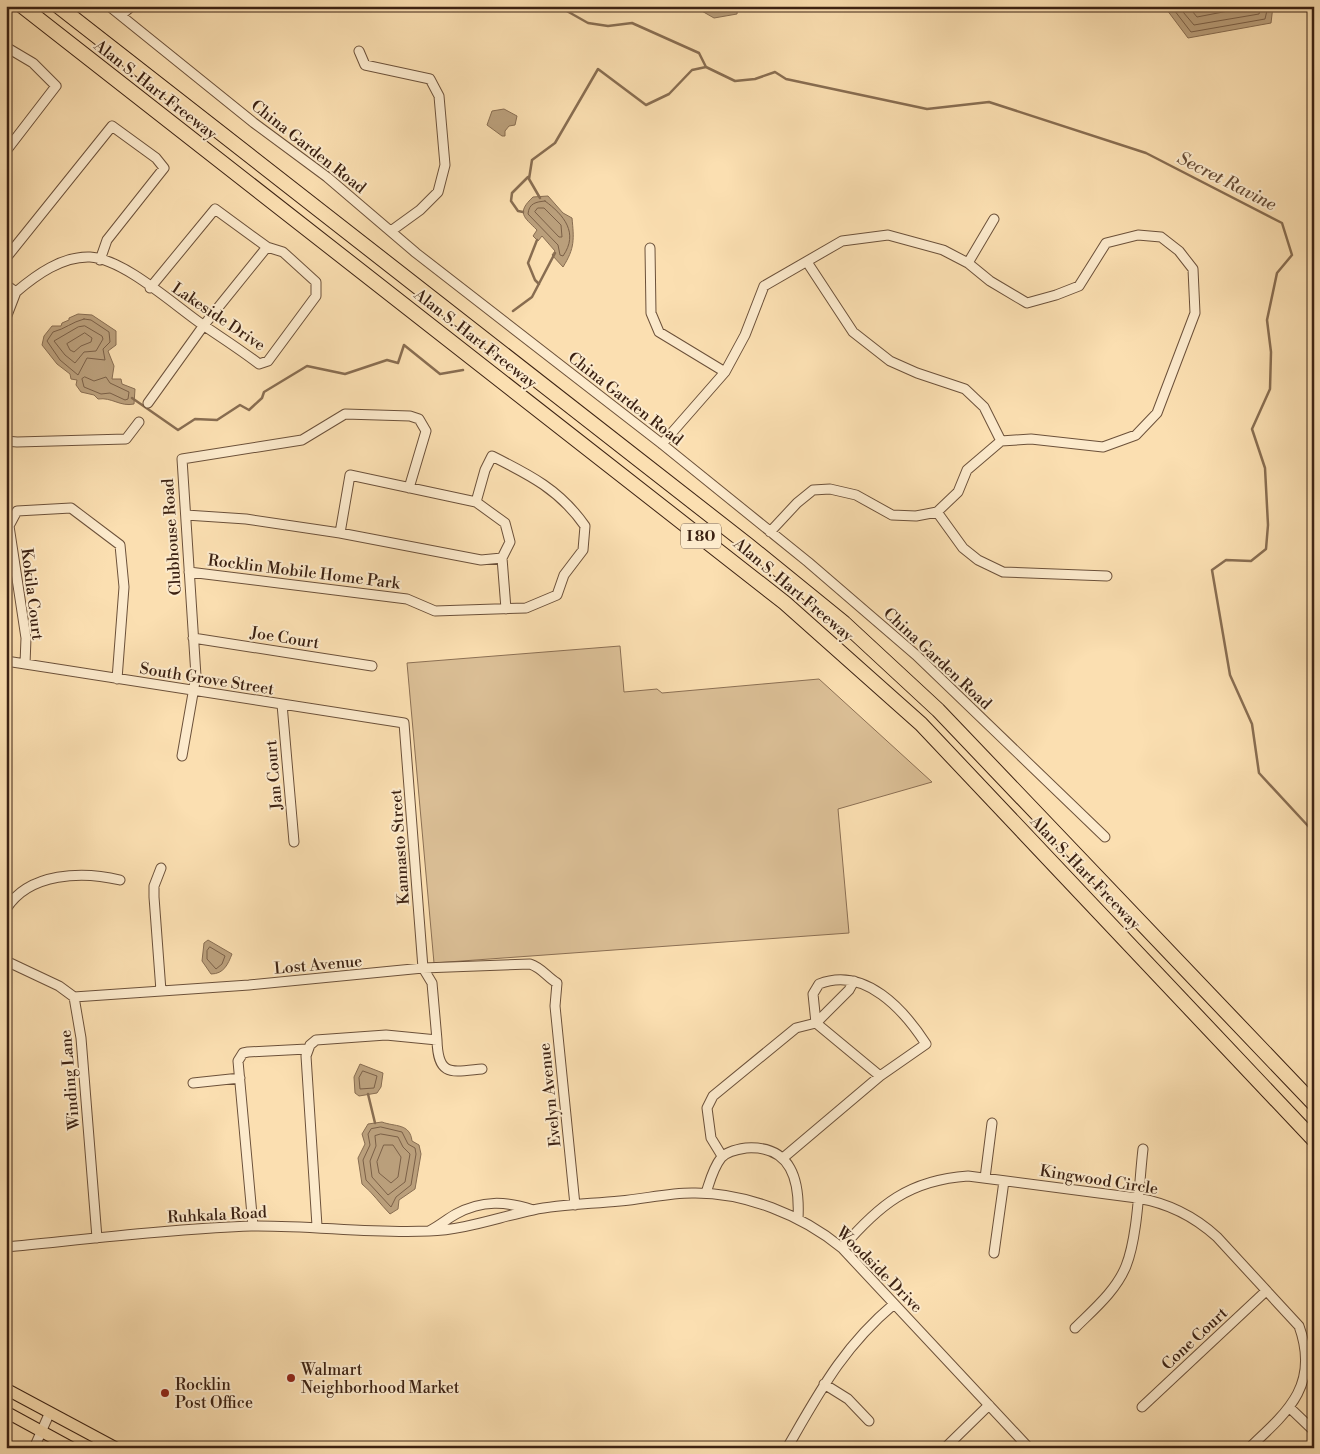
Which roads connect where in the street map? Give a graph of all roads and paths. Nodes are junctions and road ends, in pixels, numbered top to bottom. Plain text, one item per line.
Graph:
1 (22, 6) edge
2 (58, 6) edge
3 (109, 6) edge
4 (132, 6) edge
5 (121, 15) junction
6 (6, 47) edge
7 (359, 51) dead end
8 (6, 150) edge
9 (994, 219) dead end
10 (391, 231) junction
11 (267, 247) junction
12 (650, 248) dead end
13 (6, 258) edge
14 (100, 260) junction
15 (807, 262) junction
16 (968, 263) junction
17 (6, 285) edge
18 (150, 288) junction
19 (16, 292) junction
20 (6, 318) edge
21 (204, 325) junction
22 (724, 372) junction
23 (148, 403) dead end
24 (139, 422) dead end
25 (6, 441) edge
26 (1001, 441) junction
27 (662, 444) junction
28 (409, 488) junction
29 (476, 502) junction
30 (937, 512) junction
31 (186, 515) junction
32 (770, 532) junction
33 (340, 533) junction
34 (502, 558) junction
35 (189, 572) junction
36 (1106, 576) dead end
37 (506, 609) junction
38 (194, 638) junction
39 (6, 661) edge
40 (24, 664) junction
41 (372, 666) dead end
42 (117, 679) junction
43 (194, 691) junction
44 (282, 704) junction
45 (404, 723) joint
46 (182, 756) dead end
47 (1105, 837) dead end
48 (294, 842) dead end
49 (161, 868) dead end
50 (120, 880) dead end
51 (6, 909) edge
52 (6, 960) edge
53 (423, 968) junction
54 (854, 981) junction
55 (557, 982) joint
56 (161, 991) junction
57 (74, 997) junction
58 (816, 1023) junction
59 (437, 1040) junction
60 (308, 1049) junction
61 (482, 1069) dead end
62 (880, 1076) junction
63 (240, 1078) junction
64 (192, 1082) dead end
65 (1314, 1104) edge
66 (992, 1123) dead end
67 (1314, 1140) edge
68 (1143, 1149) dead end
69 (722, 1156) junction
70 (783, 1158) junction
71 (986, 1178) junction
72 (1004, 1181) junction
73 (706, 1193) junction
74 (1137, 1198) junction
75 (575, 1205) junction
76 (533, 1210) junction
77 (798, 1219) junction
78 (253, 1226) junction
79 (317, 1226) junction
80 (429, 1231) junction
81 (97, 1238) junction
82 (6, 1247) edge
83 (842, 1248) junction
84 (994, 1253) dead end
85 (1266, 1291) junction
86 (894, 1304) junction
87 (1075, 1328) dead end
88 (824, 1384) junction
89 (6, 1389) edge
90 (989, 1405) junction
91 (1142, 1407) dead end
92 (1291, 1409) junction
93 (6, 1412) edge
94 (50, 1412) junction
95 (869, 1421) dead end
96 (1314, 1431) edge
97 (41, 1432) junction
98 (34, 1448) edge
99 (72, 1448) edge
100 (116, 1448) edge
101 (787, 1448) edge
102 (945, 1448) edge
103 (1029, 1448) edge
104 (1249, 1448) edge

1 - 67 highway, Alan S. Hart Freeway / I 80
2 - 65 highway, Alan S. Hart Freeway / I 80
3 - 5 street, China Garden Road
4 - 5 street
5 - 10 street, China Garden Road
6 - 8 street
7 - 10 street
9 - 16 street
10 - 27 street, China Garden Road
11 - 18 street
11 - 21 street
11 - 21 street, Lakeside Drive
12 - 22 street
13 - 14 street
14 - 18 street, Lakeside Drive
14 - 19 street, Lakeside Drive
15 - 16 street
15 - 22 street
15 - 26 street
16 - 26 street
17 - 19 street
18 - 21 street, Lakeside Drive
19 - 20 street
21 - 23 street
22 - 27 street
24 - 25 street
26 - 30 street
27 - 32 street, China Garden Road
28 - 29 street
28 - 31 street, Clubhouse Road
28 - 33 street
29 - 34 street
29 - 37 street, Rocklin Mobile Home Park
30 - 32 street
30 - 36 street
31 - 33 street
31 - 35 street, Clubhouse Road
32 - 47 street, China Garden Road
33 - 34 street
34 - 37 street
35 - 37 street, Rocklin Mobile Home Park
35 - 38 street, Clubhouse Road
38 - 41 street, Joe Court
38 - 43 street, Clubhouse Road
39 - 40 street, South Grove Street
40 - 42 street, South Grove Street
40 - 42 street, Kokila Court
42 - 43 street, South Grove Street
43 - 44 street, South Grove Street
43 - 46 street, Clubhouse Road
44 - 45 street, South Grove Street
44 - 48 street, Jan Court
45 - 53 street, Kannasto Street
49 - 56 street
50 - 51 street
52 - 57 street
53 - 55 street, Lost Avenue
53 - 56 street, Lost Avenue
53 - 59 street, Kannasto Street
54 - 58 street
54 - 58 street
54 - 62 street
55 - 75 street, Evelyn Avenue
56 - 57 street, Lost Avenue
57 - 81 street, Winding Lane
58 - 62 street
58 - 69 street
59 - 60 street
59 - 61 street, Kannasto Street
60 - 63 street
60 - 79 street
62 - 70 street
63 - 64 street
63 - 78 street
66 - 71 street
68 - 74 street
69 - 70 street
69 - 73 street
70 - 77 street
71 - 72 street, Kingwood Circle
71 - 83 street, Kingwood Circle
72 - 74 street, Kingwood Circle
72 - 84 street
73 - 75 street, Woodside Drive
73 - 77 street, Woodside Drive
74 - 85 street, Kingwood Circle
74 - 87 street
75 - 76 street, Ruhkala Road
76 - 80 street, Ruhkala Road
76 - 80 street, Ruhkala Road
77 - 83 street, Woodside Drive
78 - 79 street, Ruhkala Road
78 - 81 street, Ruhkala Road
79 - 80 street, Ruhkala Road
81 - 82 street, Ruhkala Road
83 - 86 street, Woodside Drive
85 - 91 street, Cone Court
85 - 92 street, Kingwood Circle
86 - 88 street
86 - 90 street, Woodside Drive
88 - 95 street
88 - 101 street
89 - 94 main road
90 - 102 street
90 - 103 street, Woodside Drive
92 - 96 street
92 - 104 street, Kingwood Circle
93 - 97 main road
94 - 97 street
94 - 100 main road
97 - 98 street
97 - 99 main road

